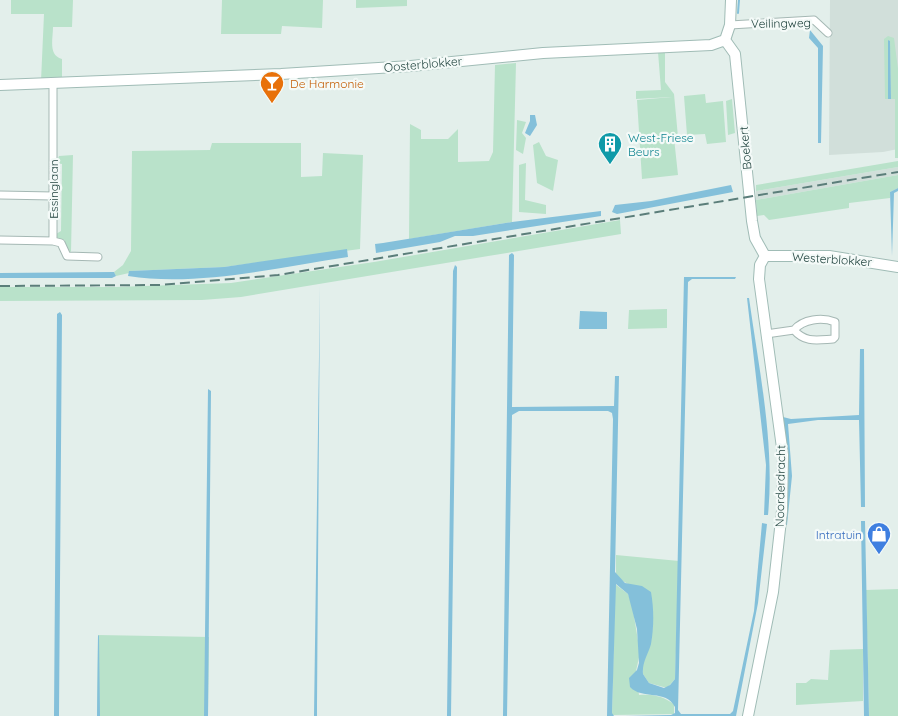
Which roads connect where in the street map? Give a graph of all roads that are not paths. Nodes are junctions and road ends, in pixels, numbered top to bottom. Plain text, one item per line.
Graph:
1 (731, 0) edge
2 (730, 25) junction
3 (828, 33) dead end
4 (724, 40) junction
5 (53, 82) junction
6 (0, 85) edge
7 (0, 195) edge
8 (53, 196) junction
9 (0, 240) edge
10 (53, 241) junction
11 (98, 256) dead end
12 (765, 256) junction
13 (898, 267) edge
14 (794, 330) junction
15 (766, 334) junction
16 (748, 716) edge

1 - 2 street
2 - 3 street, Veilingweg
2 - 4 street
4 - 5 street, Oosterblokker
4 - 12 street, Boekert
5 - 6 street, Oosterblokker
5 - 8 street, Essinglaan
7 - 8 street
8 - 10 street, Essinglaan
9 - 10 street
10 - 11 street
12 - 13 street, Westerblokker
12 - 15 street, Noorderdracht
14 - 14 street
14 - 15 street
15 - 16 street, Noorderdracht

